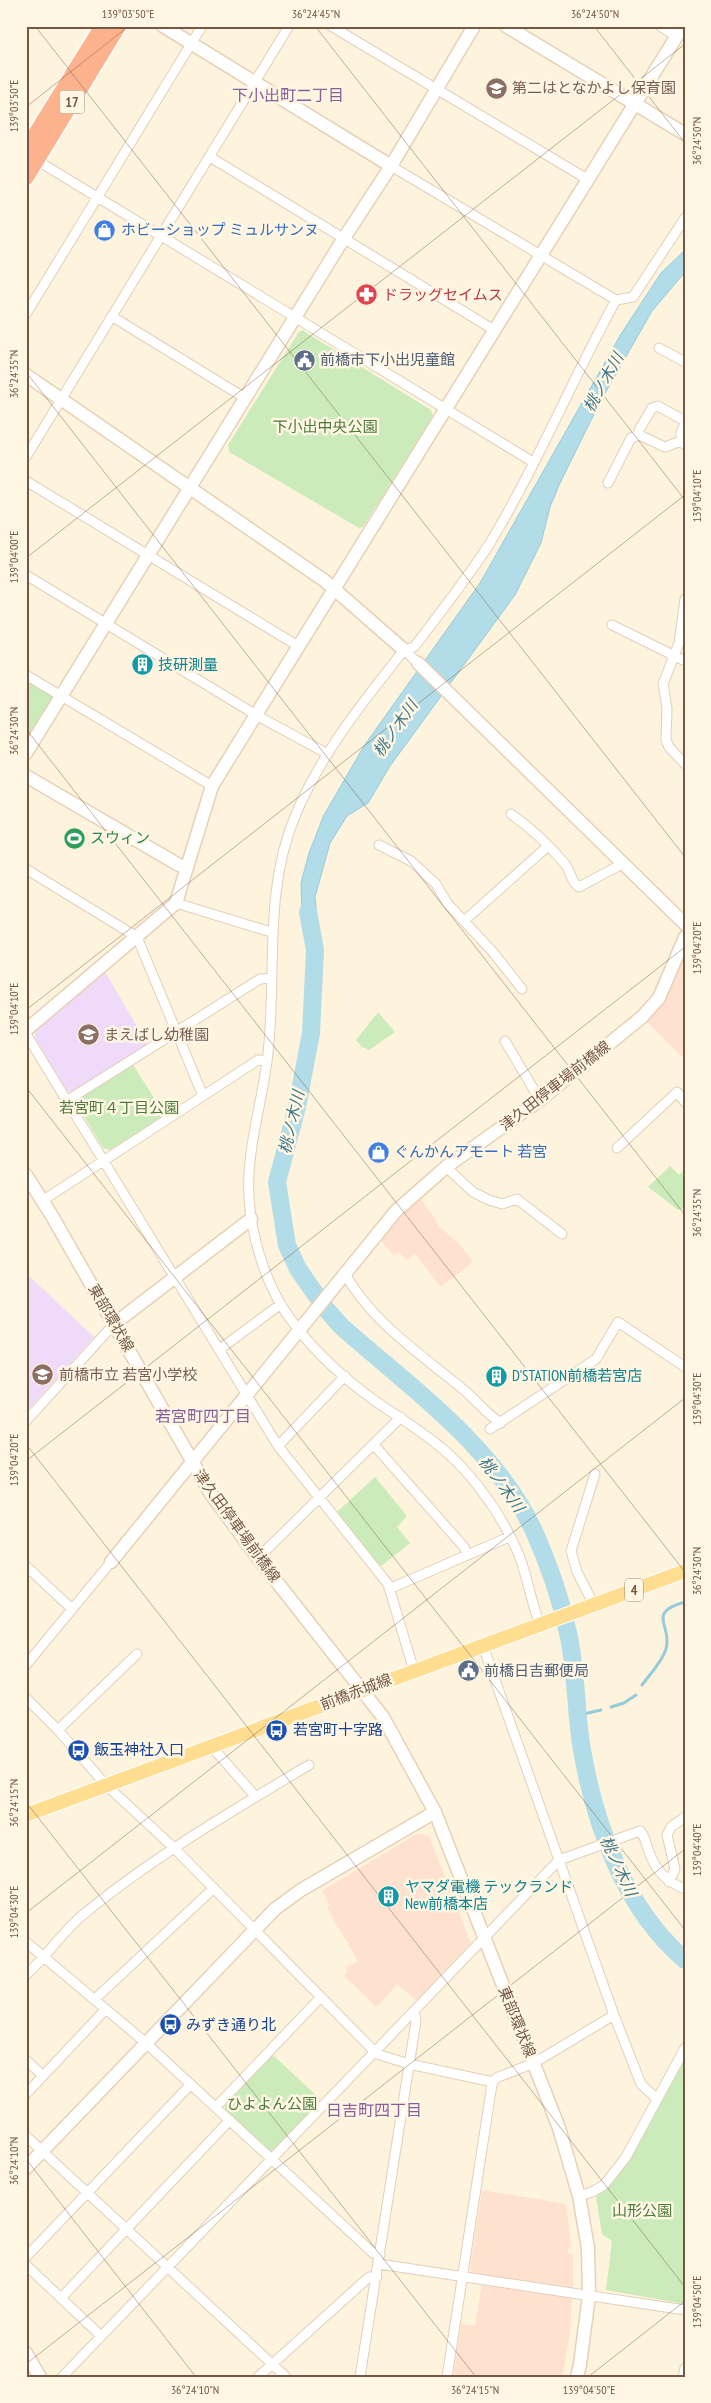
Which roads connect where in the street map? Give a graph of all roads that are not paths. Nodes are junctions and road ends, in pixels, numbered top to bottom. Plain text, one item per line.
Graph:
1 (103, 26) edge
2 (118, 26) edge
3 (163, 26) edge
4 (202, 26) edge
5 (289, 26) edge
6 (331, 26) edge
7 (474, 26) edge
8 (506, 26) edge
9 (660, 26) edge
10 (680, 32) edge
11 (192, 44) junction
12 (255, 83) junction
13 (436, 91) junction
14 (634, 104) junction
15 (685, 134) edge
16 (30, 155) edge
17 (210, 157) junction
18 (391, 166) junction
19 (26, 178) edge
20 (587, 179) junction
21 (97, 198) junction
22 (685, 218) edge
23 (161, 236) junction
24 (344, 238) junction
25 (542, 254) junction
26 (616, 300) junction
27 (26, 314) edge
28 (113, 317) junction
29 (296, 318) junction
30 (494, 330) junction
31 (660, 348) dead end
32 (685, 362) edge
33 (26, 374) edge
34 (245, 398) junction
35 (62, 400) junction
36 (445, 411) junction
37 (685, 423) edge
38 (639, 435) junction
39 (683, 443) edge
40 (26, 457) edge
41 (533, 462) junction
42 (26, 481) edge
43 (608, 483) dead end
44 (191, 488) junction
45 (149, 556) junction
46 (26, 575) edge
47 (334, 588) junction
48 (685, 599) edge
49 (107, 624) junction
50 (612, 625) dead end
51 (298, 646) junction
52 (404, 650) junction
53 (674, 656) junction
54 (685, 660) edge
55 (418, 663) joint
56 (26, 675) edge
57 (62, 696) junction
58 (256, 715) junction
59 (26, 753) edge
60 (326, 753) junction
61 (685, 764) edge
62 (26, 776) edge
63 (212, 786) junction
64 (511, 814) dead end
65 (379, 845) dead end
66 (548, 846) junction
67 (622, 864) junction
68 (187, 868) junction
69 (26, 869) edge
70 (176, 903) junction
71 (464, 921) junction
72 (685, 924) edge
73 (271, 932) junction
74 (137, 936) junction
75 (685, 937) edge
76 (271, 978) junction
77 (522, 989) dead end
78 (176, 1031) junction
79 (26, 1032) edge
80 (505, 1041) dead end
81 (267, 1061) junction
82 (203, 1096) junction
83 (68, 1100) junction
84 (540, 1100) junction
85 (685, 1102) edge
86 (617, 1148) dead end
87 (104, 1162) junction
88 (446, 1167) junction
89 (26, 1175) edge
90 (42, 1201) junction
91 (250, 1219) junction
92 (562, 1234) dead end
93 (175, 1275) junction
94 (341, 1276) junction
95 (281, 1304) junction
96 (114, 1324) junction
97 (299, 1329) junction
98 (220, 1348) junction
99 (685, 1367) edge
100 (345, 1376) junction
101 (247, 1393) junction
102 (401, 1417) junction
103 (26, 1421) edge
104 (502, 1423) junction
105 (490, 1429) dead end
106 (374, 1445) junction
107 (278, 1446) junction
108 (192, 1463) junction
109 (595, 1474) dead end
110 (319, 1499) junction
111 (509, 1537) junction
112 (468, 1555) junction
113 (258, 1558) junction
114 (112, 1562) joint
115 (26, 1566) edge
116 (684, 1572) edge
117 (389, 1589) junction
118 (589, 1607) junction
119 (72, 1610) junction
120 (543, 1624) junction
121 (483, 1646) junction
122 (136, 1654) dead end
123 (26, 1665) edge
124 (414, 1671) junction
125 (362, 1690) junction
126 (26, 1698) edge
127 (58, 1730) junction
128 (212, 1747) junction
129 (309, 1765) dead end
130 (105, 1784) junction
131 (256, 1797) junction
132 (435, 1812) junction
133 (26, 1815) edge
134 (685, 1817) edge
135 (174, 1848) junction
136 (560, 1860) junction
137 (669, 1882) junction
138 (214, 1888) junction
139 (685, 1889) edge
140 (255, 1929) junction
141 (484, 1938) junction
142 (26, 1942) edge
143 (45, 1958) junction
144 (26, 1975) edge
145 (321, 1997) junction
146 (95, 1999) junction
147 (106, 2008) junction
148 (414, 2011) junction
149 (614, 2015) junction
150 (146, 2043) junction
151 (685, 2048) edge
152 (375, 2052) junction
153 (26, 2060) edge
154 (534, 2063) junction
155 (409, 2064) junction
156 (43, 2076) junction
157 (493, 2082) junction
158 (191, 2084) junction
159 (26, 2094) edge
160 (657, 2099) junction
161 (216, 2107) junction
162 (230, 2120) junction
163 (26, 2136) edge
164 (42, 2152) junction
165 (272, 2159) junction
166 (26, 2168) edge
167 (87, 2193) junction
168 (580, 2196) junction
169 (127, 2230) junction
170 (26, 2257) edge
171 (379, 2260) junction
172 (26, 2265) edge
173 (168, 2268) junction
174 (377, 2277) junction
175 (462, 2277) junction
176 (588, 2296) junction
177 (61, 2298) junction
178 (685, 2310) edge
179 (101, 2336) junction
180 (26, 2353) edge
181 (272, 2364) junction
182 (685, 2368) edge
183 (40, 2377) edge
184 (62, 2377) edge
185 (258, 2377) edge
186 (286, 2377) edge
187 (360, 2377) edge
188 (447, 2377) edge
189 (577, 2377) edge
190 (683, 2377) edge

1 - 16 highway, 17
2 - 16 highway, 17
3 - 11 street
4 - 11 street
5 - 12 street
6 - 13 street
7 - 13 street
8 - 14 street
9 - 10 street
10 - 14 street
11 - 12 street
11 - 21 street
12 - 17 street
12 - 18 street
13 - 18 street
13 - 20 street
14 - 15 street
14 - 20 street
16 - 19 highway, 17
16 - 21 street
17 - 23 street
17 - 24 street
18 - 24 street
18 - 25 street
20 - 25 street
21 - 23 street
21 - 27 street
22 - 26 street
23 - 28 street
23 - 29 street
24 - 29 street
24 - 30 street
25 - 26 street
25 - 30 street
26 - 41 street
28 - 34 street
28 - 35 street
29 - 34 street
29 - 36 street
30 - 36 street
31 - 32 street
33 - 35 street
34 - 44 street
35 - 40 street
35 - 44 street
36 - 41 street
36 - 47 street
37 - 38 street
37 - 39 street
38 - 39 street
38 - 43 street
41 - 52 street
42 - 45 street
44 - 45 street
44 - 47 street
45 - 49 street
45 - 51 street
46 - 49 street
47 - 51 street
47 - 52 street
48 - 53 street
49 - 57 street
49 - 58 street
50 - 53 street
51 - 58 street
52 - 55 street
52 - 60 street
53 - 54 street
53 - 61 street
55 - 67 street
56 - 57 street
57 - 59 street
57 - 63 street
58 - 60 street
58 - 63 street
60 - 73 street
62 - 68 street
63 - 68 street
64 - 66 street
65 - 71 street
66 - 67 street
66 - 71 street
67 - 72 street
68 - 70 street
69 - 74 street
70 - 73 street
70 - 74 street
71 - 77 street
73 - 76 street
74 - 78 street
74 - 79 street
75 - 84 street, 津久田停車場前橋線
76 - 78 street
76 - 81 street
78 - 82 street
78 - 83 street
79 - 83 street
80 - 84 street
81 - 82 street
81 - 91 street
82 - 87 street
83 - 87 street
84 - 88 street, 津久田停車場前橋線
85 - 86 street
87 - 90 street
87 - 93 street
88 - 92 street
88 - 94 street, 津久田停車場前橋線
89 - 90 street, 東部環状線
90 - 96 street, 東部環状線
91 - 93 street
91 - 95 street
93 - 96 street
93 - 98 street
94 - 97 street, 津久田停車場前橋線
94 - 104 street
95 - 97 street
95 - 98 street
96 - 103 street
96 - 108 street, 東部環状線
97 - 100 street
97 - 101 street, 津久田停車場前橋線
98 - 101 street
99 - 104 street
100 - 102 street
100 - 107 street
101 - 107 street
101 - 108 street, 津久田停車場前橋線
102 - 106 street
102 - 111 street
104 - 105 street
106 - 110 street
106 - 112 street
107 - 110 street
108 - 113 street, 津久田停車場前橋線
108 - 114 street
109 - 118 street
110 - 113 street
110 - 117 street
111 - 112 street
111 - 120 street
112 - 117 street
113 - 125 street, 津久田停車場前橋線
114 - 119 street
115 - 119 street
116 - 118 main road, 4
117 - 124 street
118 - 120 main road, 4
119 - 123 street
120 - 121 main road, 前橋赤城線 / 4
121 - 124 main road, 前橋赤城線 / 4
121 - 136 street
122 - 127 street
124 - 125 main road, 前橋赤城線 / 4
125 - 128 main road, 前橋赤城線 / 4
125 - 132 street, 東部環状線
126 - 127 street
127 - 130 street
128 - 130 main road, 前橋赤城線 / 4
128 - 131 street
129 - 131 street
130 - 133 main road, 前橋赤城線 / 4
130 - 135 street
131 - 135 street
132 - 140 street
132 - 141 street, 東部環状線
134 - 137 street
135 - 138 street
135 - 143 street
136 - 137 street
136 - 141 street
136 - 149 street
137 - 139 street
138 - 140 street
138 - 146 street
140 - 145 street
140 - 150 street
141 - 148 street
141 - 154 street, 東部環状線
142 - 143 street
143 - 144 street
143 - 146 street
145 - 152 street
145 - 161 street
146 - 147 street
147 - 150 street
147 - 156 street
148 - 152 street
148 - 155 street
149 - 154 street
149 - 160 street
150 - 158 street
150 - 164 street
151 - 160 street
152 - 155 street
152 - 165 street
153 - 156 street
154 - 157 street
154 - 168 street, 東部環状線
155 - 157 street
155 - 171 street
156 - 159 street
157 - 175 street
158 - 161 street
158 - 167 street
160 - 168 street
161 - 162 street
162 - 165 street
162 - 169 street
163 - 164 street
164 - 166 street
164 - 167 street
165 - 171 street
165 - 173 street
167 - 169 street
167 - 170 street
168 - 176 street, 東部環状線
169 - 173 street
169 - 177 street
171 - 174 street
171 - 175 street
172 - 177 street
173 - 179 street
173 - 181 street
174 - 181 street
174 - 187 street
175 - 176 street
175 - 188 street
176 - 178 street
176 - 189 street, 東部環状線
177 - 179 street
179 - 184 street
180 - 183 street
181 - 185 street
181 - 186 street
182 - 190 street

